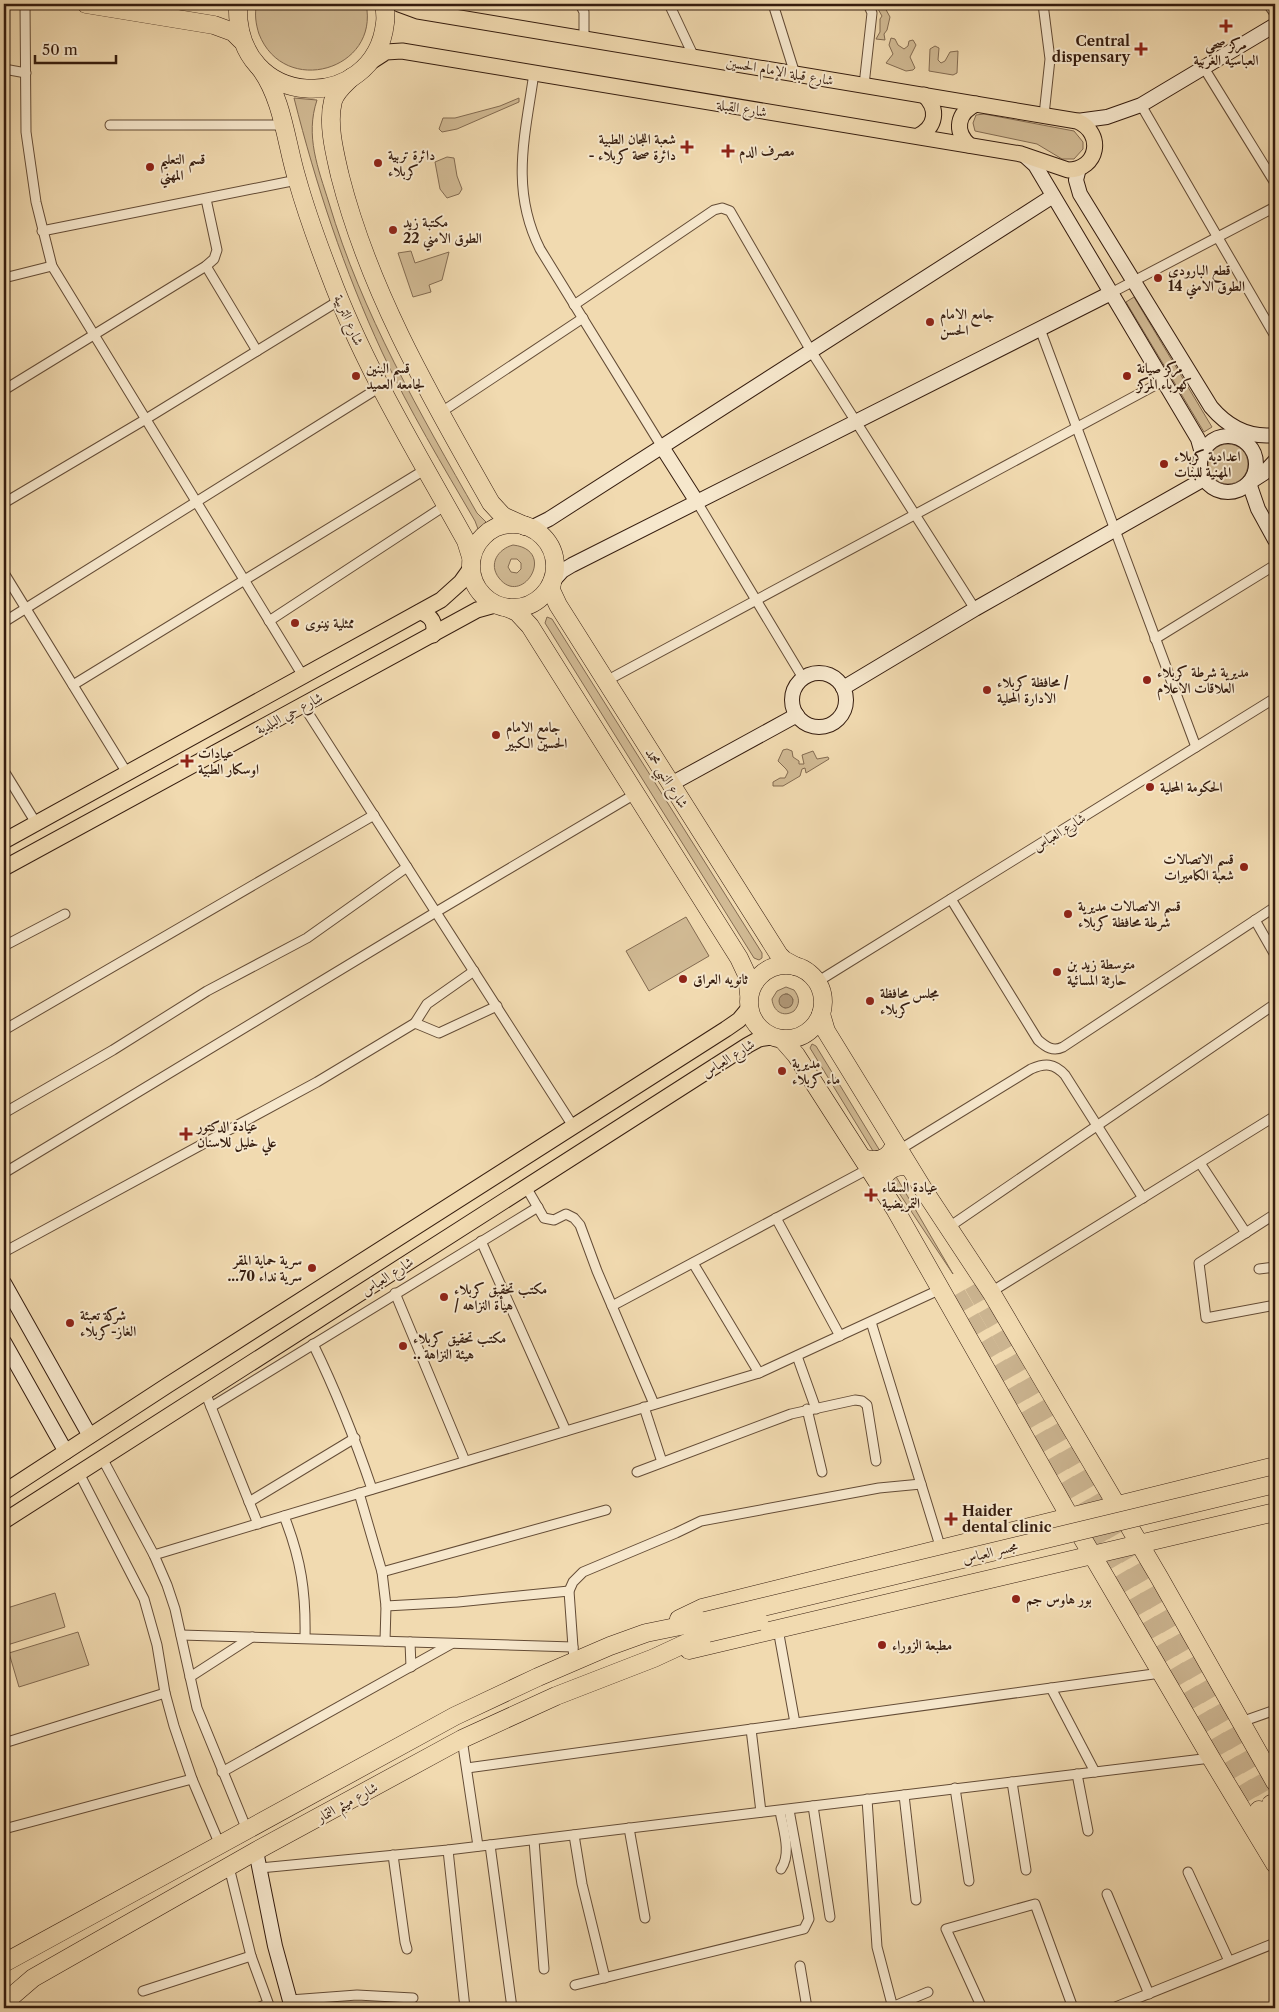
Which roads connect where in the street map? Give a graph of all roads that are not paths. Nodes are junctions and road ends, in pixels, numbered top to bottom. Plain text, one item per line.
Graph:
1 (25, 4) edge
2 (86, 4) edge
3 (238, 4) edge
4 (384, 4) edge
5 (398, 4) edge
6 (580, 4) edge
7 (669, 4) edge
8 (773, 4) edge
9 (868, 4) edge
10 (1043, 4) edge
11 (1268, 4) edge
12 (1275, 14) edge
13 (1275, 25) edge
14 (584, 39) junction
15 (241, 40) junction
16 (694, 57) junction
17 (368, 63) junction
18 (260, 68) junction
19 (1204, 68) junction
20 (4, 69) edge
21 (26, 73) junction
22 (534, 73) junction
23 (795, 74) junction
24 (352, 77) junction
25 (864, 85) junction
26 (924, 95) junction
27 (976, 104) junction
28 (1141, 105) junction
29 (1044, 115) junction
30 (1077, 121) junction
31 (282, 125) junction
32 (110, 126) dead end
33 (918, 136) junction
34 (969, 145) junction
35 (1020, 154) junction
36 (1079, 168) junction
37 (297, 180) junction
38 (1275, 183) edge
39 (1053, 196) junction
40 (206, 199) junction
41 (1275, 207) edge
42 (42, 231) junction
43 (1217, 236) junction
44 (52, 266) junction
45 (206, 266) junction
46 (4, 278) edge
47 (1133, 280) junction
48 (1111, 293) junction
49 (340, 300) junction
50 (574, 305) junction
51 (583, 318) junction
52 (1040, 329) junction
53 (94, 335) junction
54 (1275, 336) edge
55 (257, 351) junction
56 (811, 351) junction
57 (1163, 381) junction
58 (380, 387) junction
59 (4, 390) edge
60 (440, 413) junction
61 (146, 419) junction
62 (856, 422) junction
63 (1076, 428) junction
64 (1275, 435) edge
65 (662, 447) junction
66 (1202, 454) junction
67 (1275, 461) edge
68 (426, 469) junction
69 (1204, 479) junction
70 (1249, 482) junction
71 (196, 501) junction
72 (4, 502) edge
73 (697, 502) junction
74 (446, 505) junction
75 (915, 515) junction
76 (526, 526) junction
77 (1114, 530) junction
78 (1275, 540) edge
79 (471, 563) junction
80 (1275, 565) edge
81 (4, 574) edge
82 (244, 581) junction
83 (552, 582) junction
84 (757, 600) junction
85 (502, 606) junction
86 (25, 608) junction
87 (975, 609) junction
88 (420, 612) junction
89 (269, 620) junction
90 (4, 622) edge
91 (433, 635) junction
92 (1155, 639) junction
93 (303, 676) junction
94 (803, 678) junction
95 (606, 681) junction
96 (73, 685) junction
97 (843, 688) junction
98 (1275, 698) edge
99 (303, 705) junction
100 (797, 715) junction
101 (1196, 747) junction
102 (4, 772) edge
103 (127, 773) junction
104 (671, 784) junction
105 (635, 794) junction
106 (374, 815) junction
107 (36, 823) junction
108 (4, 841) edge
109 (407, 867) junction
110 (4, 868) edge
111 (951, 899) junction
112 (1275, 907) edge
113 (436, 912) junction
114 (65, 914) dead end
115 (1255, 920) junction
116 (4, 946) edge
117 (1275, 955) edge
118 (795, 966) junction
119 (474, 971) junction
120 (817, 982) junction
121 (749, 1001) junction
122 (1275, 1004) edge
123 (497, 1006) junction
124 (821, 1014) junction
125 (415, 1023) junction
126 (4, 1030) edge
127 (776, 1038) junction
128 (4, 1113) edge
129 (1275, 1116) edge
130 (573, 1126) junction
131 (1097, 1126) junction
132 (897, 1147) junction
133 (1200, 1162) junction
134 (866, 1163) junction
135 (910, 1167) junction
136 (4, 1173) edge
137 (880, 1186) junction
138 (526, 1187) junction
139 (925, 1192) junction
140 (1143, 1198) junction
141 (538, 1207) junction
142 (1275, 1214) edge
143 (776, 1218) junction
144 (949, 1227) junction
145 (1246, 1233) junction
146 (481, 1241) junction
147 (4, 1252) edge
148 (693, 1263) junction
149 (1275, 1267) edge
150 (1259, 1269) dead end
151 (4, 1282) edge
152 (973, 1285) tunnel mouth
153 (949, 1292) junction
154 (991, 1292) junction
155 (395, 1294) junction
156 (612, 1306) junction
157 (1275, 1306) edge
158 (871, 1322) junction
159 (840, 1336) junction
160 (4, 1342) edge
161 (313, 1344) junction
162 (797, 1356) junction
163 (759, 1373) junction
164 (205, 1392) junction
165 (654, 1404) junction
166 (211, 1407) junction
167 (644, 1407) junction
168 (812, 1409) junction
169 (566, 1431) junction
170 (90, 1436) junction
171 (355, 1438) junction
172 (66, 1452) junction
173 (102, 1458) junction
174 (465, 1461) junction
175 (876, 1461) dead end
176 (662, 1462) junction
177 (1093, 1465) junction
178 (1275, 1466) edge
179 (637, 1472) dead end
180 (822, 1472) dead end
181 (79, 1473) junction
182 (921, 1484) junction
183 (1275, 1484) edge
184 (1054, 1488) junction
185 (372, 1489) junction
186 (4, 1492) edge
187 (359, 1493) junction
188 (1160, 1495) junction
189 (1275, 1496) edge
190 (249, 1502) junction
191 (1117, 1505) junction
192 (606, 1510) dead end
193 (1275, 1512) edge
194 (284, 1516) junction
195 (1070, 1517) junction
196 (4, 1521) edge
197 (1046, 1523) junction
198 (258, 1524) junction
199 (1179, 1535) junction
200 (1139, 1544) junction
201 (941, 1549) junction
202 (154, 1555) junction
203 (1093, 1555) junction
204 (1061, 1563) junction
205 (382, 1572) junction
206 (1159, 1577) junction
207 (1111, 1586) junction
208 (569, 1591) junction
209 (386, 1606) junction
210 (707, 1627) junction
211 (778, 1629) junction
212 (646, 1633) junction
213 (181, 1635) junction
214 (252, 1637) junction
215 (305, 1638) junction
216 (385, 1641) junction
217 (410, 1642) junction
218 (453, 1643) junction
219 (573, 1654) junction
220 (654, 1658) junction
221 (411, 1666) junction
222 (1161, 1673) junction
223 (190, 1677) junction
224 (1051, 1688) junction
225 (165, 1693) junction
226 (1275, 1710) edge
227 (1242, 1722) junction
228 (795, 1723) junction
229 (751, 1729) junction
230 (462, 1739) junction
231 (4, 1743) edge
232 (1211, 1758) junction
233 (467, 1768) junction
234 (222, 1772) junction
235 (1095, 1772) junction
236 (1077, 1774) junction
237 (192, 1779) junction
238 (1012, 1782) junction
239 (1275, 1782) edge
240 (955, 1788) junction
241 (904, 1795) junction
242 (867, 1799) junction
243 (813, 1806) junction
244 (1269, 1808) tunnel mouth
245 (789, 1810) junction
246 (780, 1811) junction
247 (761, 1812) junction
248 (629, 1828) junction
249 (4, 1829) edge
250 (247, 1830) junction
251 (1088, 1831) dead end
252 (574, 1835) junction
253 (1275, 1837) edge
254 (534, 1840) junction
255 (220, 1845) junction
256 (490, 1845) junction
257 (478, 1846) junction
258 (448, 1850) junction
259 (393, 1855) junction
260 (258, 1859) junction
261 (1275, 1864) edge
262 (229, 1867) junction
263 (781, 1869) dead end
264 (1026, 1870) dead end
265 (1188, 1872) dead end
266 (969, 1881) dead end
267 (1107, 1894) dead end
268 (916, 1900) dead end
269 (830, 1917) dead end
270 (645, 1918) dead end
271 (1275, 1943) edge
272 (407, 1950) dead end
273 (251, 1956) junction
274 (9, 1958) edge
275 (1228, 1961) junction
276 (800, 1966) dead end
277 (544, 1970) dead end
278 (33, 1978) junction
279 (605, 1978) junction
280 (575, 1985) dead end
281 (143, 1991) dead end
282 (928, 1992) dead end
283 (1149, 1994) junction
284 (413, 1998) dead end
285 (4, 2003) edge
286 (291, 2004) edge
287 (269, 2006) edge
288 (893, 2007) edge
289 (12, 2008) edge
290 (257, 2008) edge
291 (465, 2008) edge
292 (512, 2008) edge
293 (806, 2008) edge
294 (982, 2008) edge
295 (1073, 2008) edge
296 (1113, 2008) edge

1 - 21 street
2 - 15 highway
3 - 15 highway
4 - 17 highway
5 - 14 main road, شارع قبلة الإمام الحسين
6 - 14 street
7 - 16 street
8 - 23 street
9 - 25 street
10 - 29 street
11 - 12 street
13 - 19 main road, شارع قبلة الإمام الحسين
14 - 16 main road, شارع قبلة الإمام الحسين
15 - 18 highway
16 - 23 main road, شارع قبلة الإمام الحسين
17 - 22 main road, شارع القبلة
17 - 24 highway
18 - 24 highway
18 - 31 highway, شارع التربية
19 - 28 main road, شارع قبلة الإمام الحسين
19 - 38 street
20 - 21 street
21 - 42 street
22 - 33 main road, شارع القبلة
22 - 50 street
23 - 25 main road, شارع قبلة الإمام الحسين
24 - 60 highway
25 - 26 main road, شارع قبلة الإمام الحسين
26 - 27 main road, شارع قبلة الإمام الحسين
26 - 33 main road
27 - 29 main road, شارع قبلة الإمام الحسين
27 - 34 main road
28 - 30 main road, شارع قبلة الإمام الحسين
28 - 43 street
29 - 30 main road, شارع قبلة الإمام الحسين
30 - 36 main road
31 - 32 street
31 - 37 highway, شارع التربية
33 - 34 main road, شارع القبلة
34 - 35 main road, شارع القبلة
35 - 36 main road, شارع القبلة
35 - 39 main road
36 - 47 main road
37 - 40 street
37 - 49 highway, شارع التربية
39 - 48 main road
39 - 56 main road
40 - 42 street
40 - 45 street
41 - 43 street
42 - 44 street
43 - 47 street
43 - 54 street
44 - 46 street
44 - 53 street
45 - 53 street
45 - 55 street
47 - 48 street
47 - 64 main road
48 - 52 main road
48 - 57 main road
49 - 55 street
49 - 58 highway, شارع التربية
50 - 51 street
50 - 56 street
51 - 60 street
51 - 65 street
52 - 62 main road
52 - 63 street
53 - 59 street
53 - 61 street
55 - 61 street
56 - 62 street
56 - 65 main road
57 - 63 street
57 - 66 main road
58 - 68 highway, شارع التربية
58 - 71 street
60 - 76 highway
61 - 71 street
61 - 72 street
62 - 73 main road
62 - 75 street
63 - 75 street
63 - 77 street
65 - 73 main road
65 - 76 main road
66 - 69 main road
66 - 70 main road
67 - 70 main road
68 - 74 highway, شارع التربية
68 - 82 street
69 - 70 main road
69 - 77 main road
70 - 78 main road
71 - 82 street
71 - 86 street
73 - 83 main road
73 - 84 street
74 - 79 highway, شارع التربية
74 - 89 street
75 - 84 street
75 - 87 street
76 - 79 highway
76 - 83 highway
77 - 87 main road
77 - 92 street
79 - 85 highway
79 - 88 main road, شارع حي البلدية
80 - 92 street
81 - 86 street
82 - 89 street
82 - 96 street
83 - 85 highway
83 - 95 highway, شارع النبي محمد
84 - 94 street
84 - 95 street
85 - 91 main road, شارع حي البلدية
85 - 105 highway
86 - 90 street
86 - 96 street
87 - 97 main road
88 - 91 main road
88 - 93 main road, شارع حي البلدية
89 - 93 street
91 - 99 main road, شارع حي البلدية
92 - 101 street
93 - 103 main road, شارع حي البلدية
94 - 97 main road
94 - 100 main road
95 - 104 highway, شارع النبي محمد
96 - 103 street
97 - 100 main road
98 - 101 street, شارع العباس
99 - 106 street
99 - 110 main road, شارع حي البلدية
100 - 104 main road
101 - 111 street, شارع العباس
102 - 107 street
103 - 107 main road, شارع حي البلدية
104 - 118 highway, شارع النبي محمد
105 - 113 street
105 - 121 highway
106 - 109 street
106 - 126 street
107 - 108 main road, شارع حي البلدية
109 - 113 street
109 - 128 street
111 - 115 street
111 - 120 street, شارع العباس
112 - 115 street
113 - 119 street
113 - 136 street
114 - 116 street
115 - 117 street
118 - 120 highway
118 - 121 highway
119 - 123 street
119 - 125 street
120 - 124 highway
121 - 127 highway
121 - 130 main road, شارع العباس
122 - 131 street
123 - 125 street
123 - 130 street
124 - 127 highway
124 - 132 highway
125 - 147 street
127 - 134 highway
127 - 138 main road, شارع العباس
129 - 133 street
130 - 170 main road, شارع العباس
131 - 132 street
131 - 140 street
131 - 144 street
132 - 134 highway
132 - 135 highway
133 - 140 street
133 - 145 street
134 - 137 highway
134 - 143 street
135 - 137 highway
135 - 139 highway
137 - 153 highway
138 - 141 street
138 - 164 main road, شارع العباس
139 - 144 highway
139 - 152 highway
140 - 154 street
141 - 146 street
141 - 156 street
142 - 145 street
143 - 148 street
143 - 159 street
144 - 154 highway
145 - 157 street
146 - 155 street
146 - 169 street
148 - 156 street
148 - 163 street
149 - 150 street
151 - 170 main road
153 - 158 street
153 - 184 highway
154 - 177 highway
155 - 161 street
155 - 174 street
156 - 165 street
158 - 159 street
158 - 182 street
159 - 162 street
160 - 172 main road
161 - 166 street
161 - 171 street
162 - 163 street
162 - 168 street
163 - 165 street
164 - 166 street
164 - 173 main road, شارع العباس
165 - 167 street
166 - 190 street
167 - 169 street
167 - 176 street
168 - 175 street
168 - 176 street
168 - 180 street
169 - 174 street
170 - 172 main road, شارع العباس
171 - 185 street
171 - 190 street
172 - 186 main road, شارع العباس
173 - 181 main road, شارع العباس
173 - 202 street
174 - 185 street
176 - 179 street
177 - 188 highway
177 - 191 highway
178 - 188 highway
181 - 196 main road, شارع العباس
181 - 225 street
182 - 201 street
182 - 208 street
183 - 210 highway, مجسر العباس, bridge
184 - 195 highway
184 - 197 highway
185 - 187 street
187 - 194 street
187 - 205 street
188 - 191 highway
189 - 210 highway, مجسر العباس, bridge
190 - 198 street
191 - 195 highway
191 - 200 highway
192 - 205 street
193 - 199 highway
194 - 198 street
194 - 215 street
195 - 197 highway
195 - 203 highway
197 - 201 highway
198 - 202 street
199 - 200 highway
199 - 206 highway
200 - 203 highway
200 - 206 highway
201 - 212 highway
202 - 213 street
203 - 204 highway
203 - 207 highway
204 - 207 highway
204 - 211 highway
205 - 209 street
206 - 227 highway
207 - 222 highway
208 - 209 street
208 - 219 street
209 - 216 street
210 - 212 highway, شارع ميثم التمار
210 - 220 highway, شارع ميثم التمار
211 - 220 highway
211 - 228 street
212 - 219 highway, شارع ميثم التمار
213 - 214 street
213 - 223 street
214 - 215 street
214 - 223 street
215 - 216 street
216 - 217 street
217 - 218 street
217 - 221 street
218 - 219 street
218 - 221 street
219 - 250 highway, شارع ميثم التمار
220 - 230 highway, شارع ميثم التمار
221 - 234 street
222 - 224 street
222 - 232 highway
223 - 234 street
224 - 228 street
224 - 235 street
225 - 231 street
225 - 237 street
226 - 227 street
227 - 239 highway
228 - 229 street
229 - 233 street
229 - 247 street
230 - 233 street
230 - 260 highway, شارع ميثم التمار
232 - 235 street
232 - 261 highway
233 - 257 street
234 - 250 street
235 - 236 street
236 - 238 street
236 - 251 street
237 - 249 street
237 - 255 street
238 - 240 street
238 - 264 street
240 - 241 street
240 - 266 street
241 - 242 street
241 - 268 street
242 - 243 street
242 - 288 street
243 - 245 street
243 - 269 street
244 - 253 highway
245 - 246 street
245 - 279 street
246 - 247 street
246 - 263 street
247 - 248 street
248 - 252 street
248 - 270 street
250 - 255 highway, شارع ميثم التمار
252 - 254 street
252 - 279 street
254 - 256 street
254 - 277 street
255 - 274 highway, شارع ميثم التمار
256 - 257 street
256 - 292 street
257 - 258 street
258 - 259 street
258 - 291 street
259 - 260 street
259 - 272 street
260 - 262 highway, شارع ميثم التمار
260 - 286 main road
262 - 273 street
262 - 278 highway, شارع ميثم التمار
265 - 275 street
267 - 283 street
271 - 275 street
273 - 281 street
273 - 287 street
275 - 283 street
276 - 293 street
278 - 285 highway, شارع ميثم التمار
278 - 289 highway
279 - 280 street
282 - 288 street
283 - 296 street
284 - 286 street
287 - 290 street
294 - 295 street

